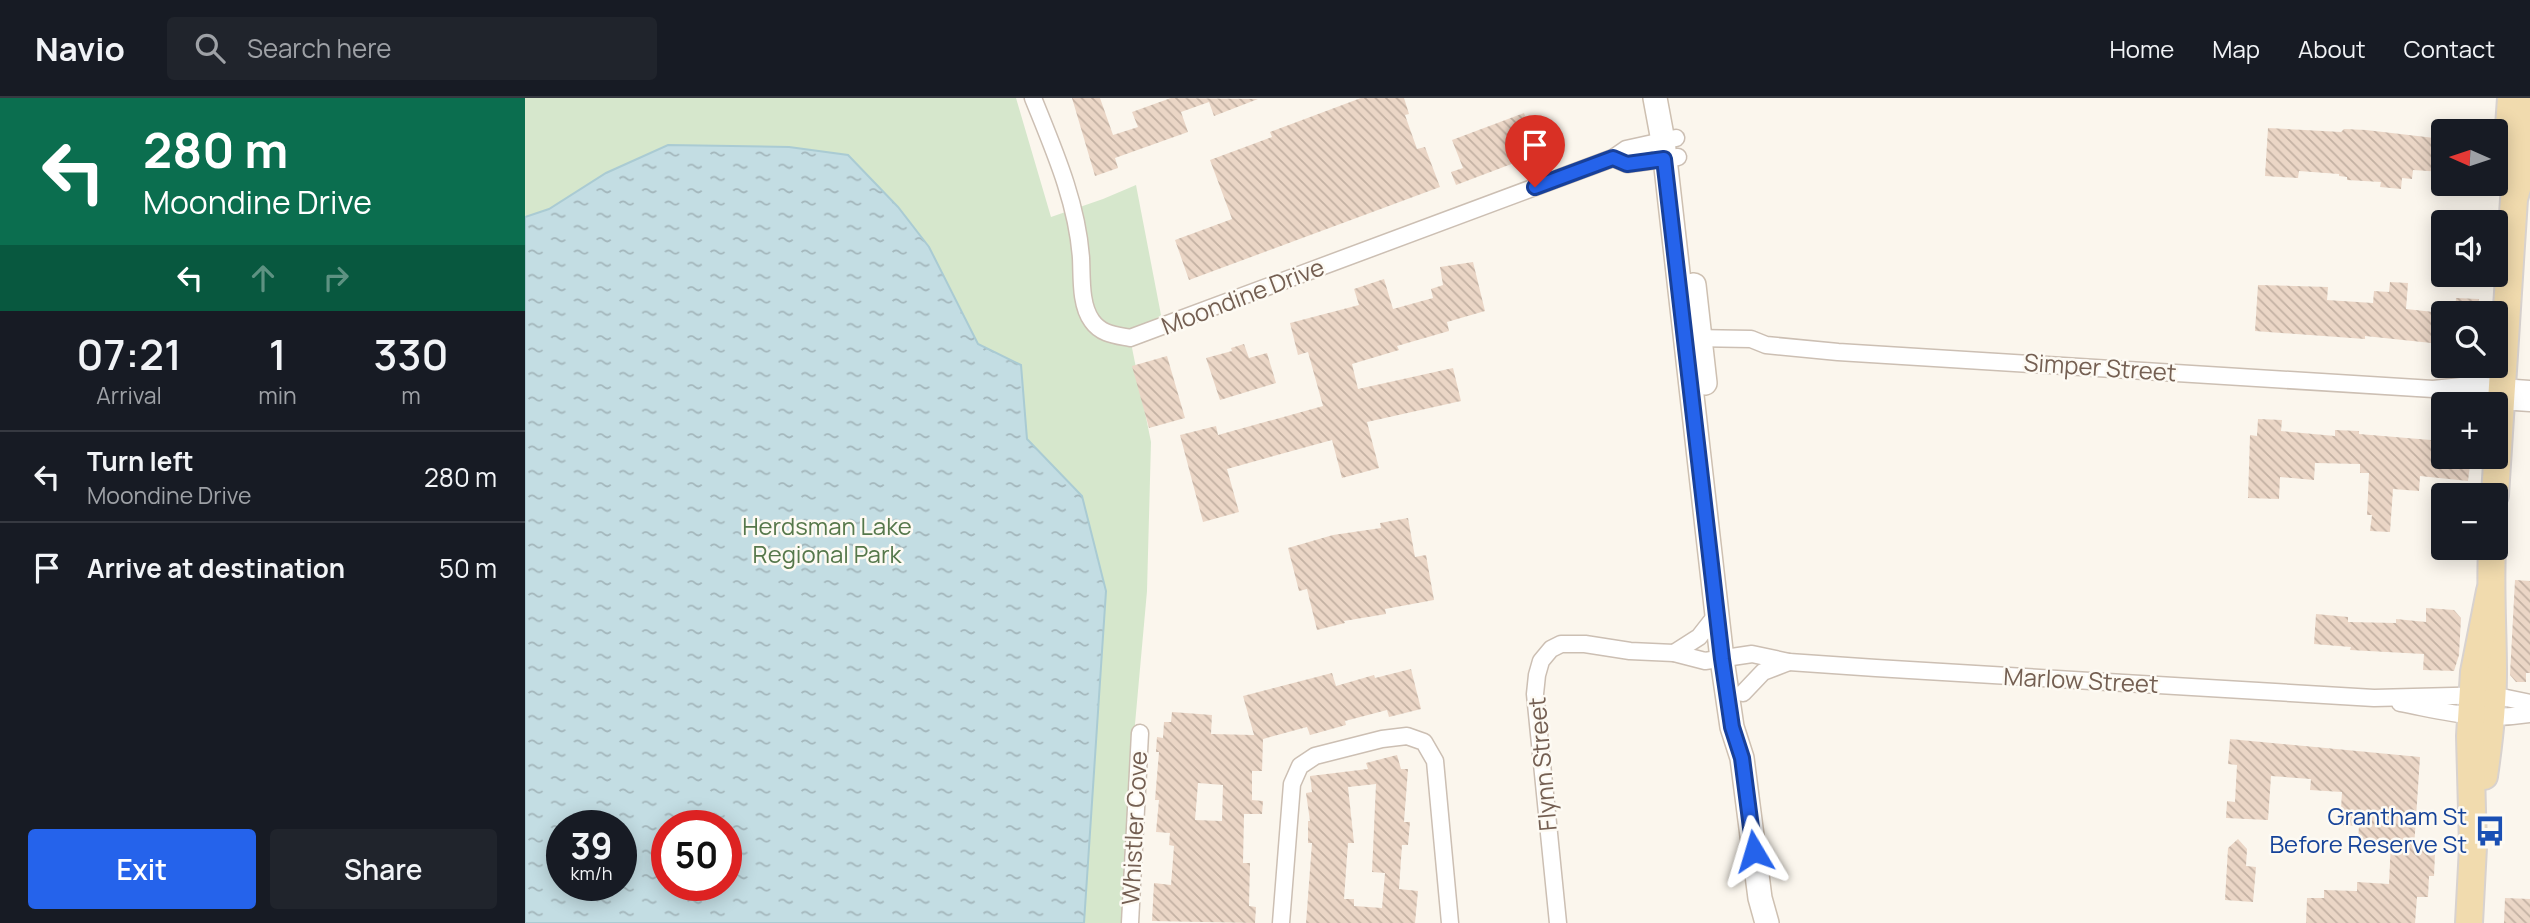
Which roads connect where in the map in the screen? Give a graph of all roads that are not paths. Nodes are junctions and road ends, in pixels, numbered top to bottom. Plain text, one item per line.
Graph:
1 (1033, 98) edge
2 (1655, 98) edge
3 (1671, 98) edge
4 (2511, 98) edge
5 (2530, 98) edge
6 (1670, 149) junction
7 (2514, 199) junction
8 (1693, 343) junction
9 (2530, 389) edge
10 (2444, 392) edge
11 (2501, 392) edge
12 (2508, 393) edge
13 (2508, 396) edge
14 (2530, 403) edge
15 (2491, 560) edge
16 (1717, 614) junction
17 (1674, 653) junction
18 (1730, 658) junction
19 (1789, 662) junction
20 (1743, 693) junction
21 (2374, 698) junction
22 (2530, 703) edge
23 (2481, 706) junction
24 (2530, 714) edge
25 (1140, 733) dead end
26 (1742, 758) junction
27 (1130, 923) edge
28 (1281, 923) edge
29 (1450, 923) edge
30 (1558, 923) edge
31 (1767, 923) edge
32 (2469, 923) edge

1 - 6 street, Moondine Drive
2 - 6 main road
3 - 6 main road
4 - 7 main road
5 - 7 main road
6 - 8 main road
7 - 11 main road
8 - 10 street, Simper Street
8 - 16 main road
8 - 18 main road
9 - 12 street, Simper Street
13 - 14 street, Simper Street
15 - 23 main road
16 - 17 street
16 - 18 main road
17 - 18 street, Flynn Street
17 - 30 street, Flynn Street
18 - 19 street, Marlow Street
18 - 20 main road
18 - 26 main road
19 - 20 street, Marlow Street
19 - 21 street, Marlow Street
20 - 26 main road
21 - 23 street, Marlow Street
21 - 23 street, Marlow Street
22 - 23 street, Marlow Street
23 - 24 street, Marlow Street
23 - 32 main road
25 - 27 street, Whistler Cove
26 - 31 main road
28 - 29 street

